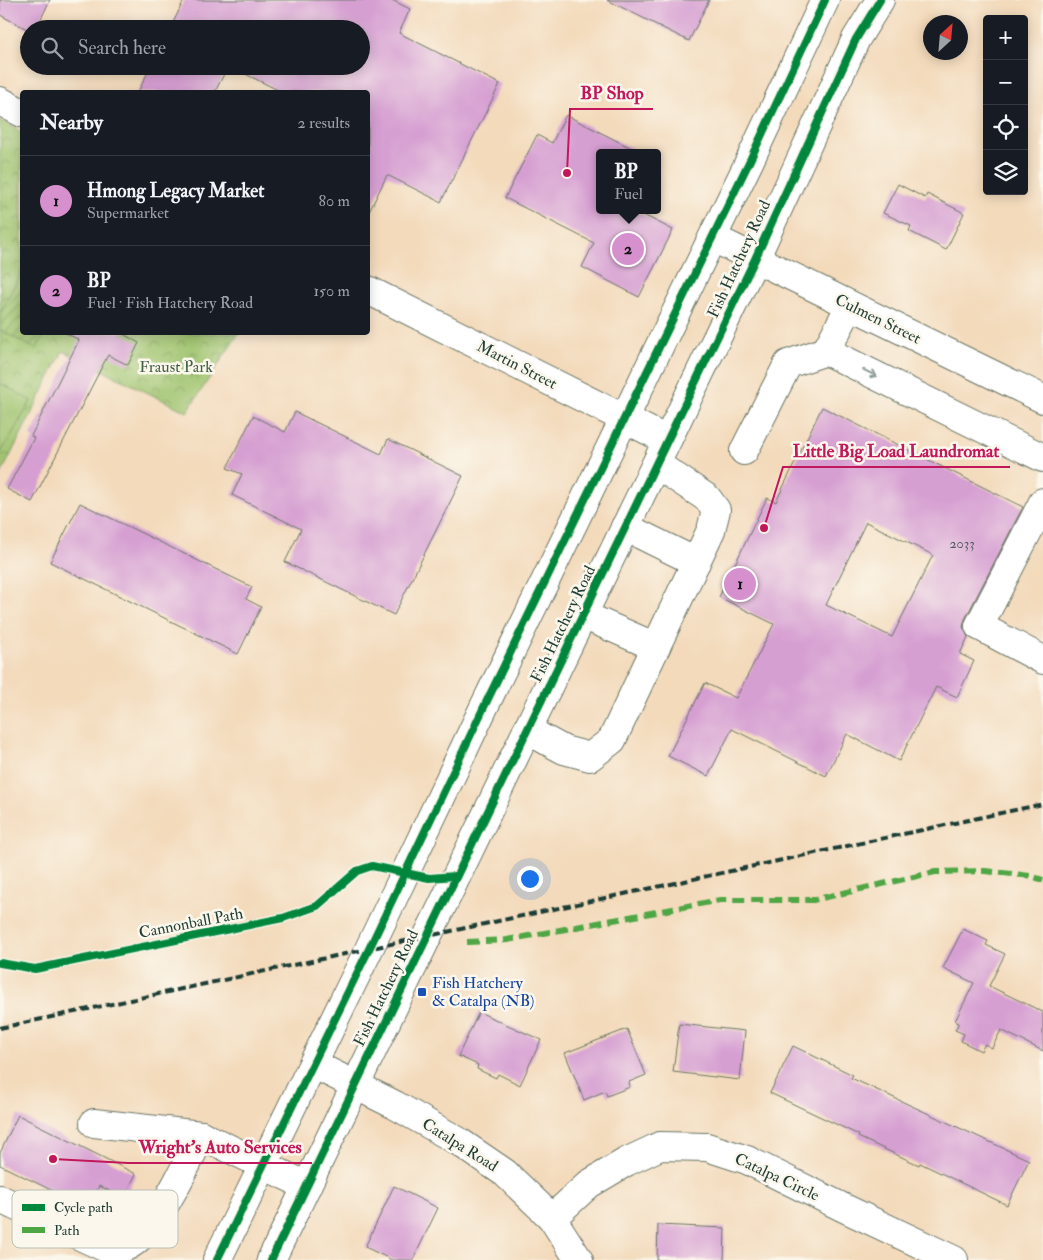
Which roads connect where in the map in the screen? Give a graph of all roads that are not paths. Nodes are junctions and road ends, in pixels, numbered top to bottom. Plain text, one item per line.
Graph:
1 (825, 0) edge
2 (880, 0) edge
3 (0, 101) edge
4 (20, 112) edge
5 (713, 238) junction
6 (755, 259) junction
7 (370, 291) edge
8 (850, 306) junction
9 (826, 351) junction
10 (1043, 399) edge
11 (624, 419) junction
12 (744, 451) dead end
13 (662, 452) junction
14 (1043, 458) edge
15 (1043, 502) edge
16 (625, 527) junction
17 (696, 562) junction
18 (582, 615) junction
19 (656, 647) junction
20 (1043, 660) edge
21 (527, 730) junction
22 (313, 1064) junction
23 (354, 1086) junction
24 (94, 1123) dead end
25 (202, 1135) junction
26 (264, 1164) junction
27 (307, 1186) junction
28 (172, 1190) edge
29 (0, 1200) edge
30 (12, 1205) edge
31 (552, 1218) junction
32 (106, 1248) edge
33 (122, 1248) edge
34 (217, 1260) edge
35 (272, 1260) edge
36 (579, 1260) edge
37 (954, 1260) edge

1 - 5 main road, Fish Hatchery Road
2 - 6 main road, Fish Hatchery Road
3 - 4 main road
5 - 6 main road, Culmen Street
5 - 11 main road, Fish Hatchery Road
6 - 8 main road, Culmen Street
6 - 13 main road, Fish Hatchery Road
7 - 11 main road, Martin Street
8 - 9 main road
8 - 10 main road, Culmen Street
9 - 12 main road
9 -> 14 main road
11 - 13 main road, Martin Street
11 - 22 main road, Fish Hatchery Road
13 - 16 main road, Fish Hatchery Road
13 - 17 main road, Martin Street
15 - 20 main road
16 - 17 main road
16 - 18 main road, Fish Hatchery Road
17 - 19 main road
18 - 19 main road
18 - 21 main road, Fish Hatchery Road
19 - 21 main road
21 - 23 main road, Fish Hatchery Road
22 - 23 main road, Catalpa Road
22 - 26 main road, Fish Hatchery Road
23 - 27 main road, Fish Hatchery Road
23 - 31 main road, Catalpa Road
24 - 25 main road
25 - 26 main road
25 - 28 main road
26 - 27 main road
26 - 34 main road, Fish Hatchery Road
27 - 35 main road, Fish Hatchery Road
29 - 30 main road
31 - 36 main road, Catalpa Road
31 - 37 main road, Catalpa Circle
32 - 33 main road

